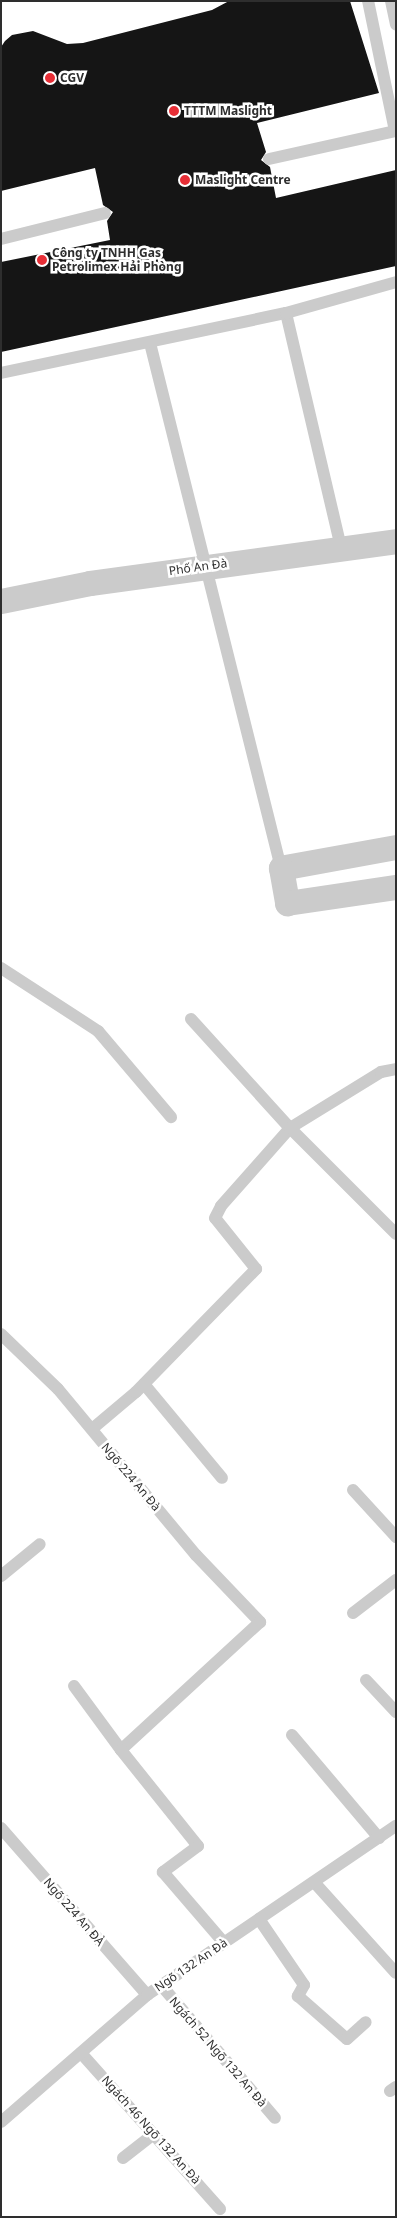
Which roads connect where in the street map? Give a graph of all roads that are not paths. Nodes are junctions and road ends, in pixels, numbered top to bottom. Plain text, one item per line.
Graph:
1 (368, 1) edge
2 (391, 1) edge
3 (396, 24) edge
4 (269, 159) dead end
5 (105, 212) dead end
6 (1, 239) edge
7 (396, 282) edge
8 (286, 313) junction
9 (150, 343) junction
10 (1, 373) edge
11 (396, 541) edge
12 (341, 548) junction
13 (206, 566) junction
14 (1, 601) edge
15 (396, 846) edge
16 (281, 868) junction
17 (396, 887) edge
18 (1, 968) edge
19 (191, 1019) dead end
20 (396, 1069) edge
21 (171, 1117) dead end
22 (290, 1128) junction
23 (396, 1234) edge
24 (1, 1334) edge
25 (144, 1384) junction
26 (92, 1429) junction
27 (222, 1478) dead end
28 (353, 1490) dead end
29 (396, 1537) edge
30 (40, 1544) dead end
31 (1, 1576) edge
32 (396, 1580) edge
33 (353, 1613) dead end
34 (366, 1680) dead end
35 (74, 1686) dead end
36 (396, 1712) edge
37 (292, 1735) dead end
38 (121, 1750) junction
39 (396, 1826) edge
40 (1, 1828) edge
41 (378, 1838) junction
42 (314, 1882) junction
43 (259, 1919) junction
44 (224, 1943) junction
45 (396, 1973) edge
46 (161, 1986) junction
47 (147, 1995) junction
48 (366, 2022) dead end
49 (81, 2052) junction
50 (275, 2118) dead end
51 (1, 2122) edge
52 (154, 2134) junction
53 (122, 2158) dead end
54 (220, 2209) dead end

1 - 4 lane
2 - 3 lane
5 - 6 lane
7 - 8 lane
8 - 9 lane
8 - 12 lane
9 - 10 lane
9 - 13 lane
11 - 12 street, Phố An Đà
12 - 13 street, Phố An Đà
13 - 14 street, Phố An Đà
13 - 16 lane
15 - 16 street
16 - 17 street
18 - 21 lane
19 - 22 lane
20 - 22 lane
22 - 23 lane
22 - 25 lane
24 - 26 lane, Ngõ 224 An Đà
25 - 26 lane
25 - 27 lane
26 - 38 lane, Ngõ 224 An Đà
28 - 29 lane
30 - 31 lane
32 - 33 lane
34 - 36 lane
35 - 38 lane
37 - 41 lane
38 - 44 lane
39 - 41 lane, Ngõ 132 An Đà
40 - 47 lane, Ngõ 224 An ĐÀ
41 - 42 lane, Ngõ 132 An Đà
42 - 43 lane, Ngõ 132 An Đà
42 - 45 lane
43 - 44 lane, Ngõ 132 An Đà
43 - 48 lane
44 - 46 lane, Ngõ 132 An Đà
46 - 47 lane, Ngõ 132 An Đà
46 - 50 lane, Ngách 52 Ngõ 132 An Đà
47 - 49 lane, Ngõ 132 An Đà
49 - 51 lane, Ngõ 132 An Đà
49 - 52 lane, Ngách 46 Ngõ 132 An Đà
52 - 53 lane
52 - 54 lane, Ngách 46 Ngõ 132 An Đà

